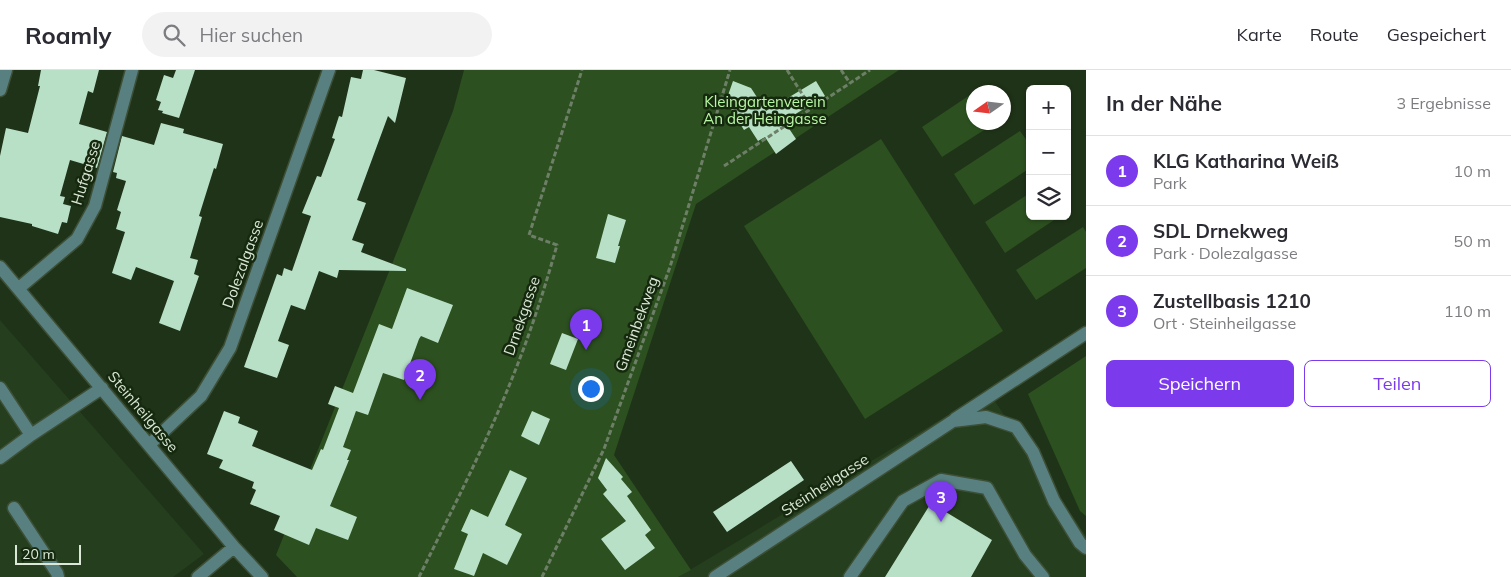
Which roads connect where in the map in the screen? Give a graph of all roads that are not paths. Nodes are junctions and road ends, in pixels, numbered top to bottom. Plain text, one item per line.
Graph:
1 (6, 70) edge
2 (132, 70) edge
3 (329, 70) edge
4 (0, 90) edge
5 (0, 267) edge
6 (19, 288) junction
7 (1086, 333) edge
8 (0, 388) edge
9 (102, 388) junction
10 (953, 421) junction
11 (31, 435) junction
12 (149, 445) junction
13 (0, 458) edge
14 (14, 508) dead end
15 (234, 547) junction
16 (1086, 548) edge
17 (58, 577) edge
18 (198, 577) edge
19 (262, 577) edge
20 (715, 577) edge
21 (850, 577) edge
22 (1043, 577) edge

1 - 4 street
2 - 6 street, Hufgasse
3 - 12 street, Dolezalgasse
5 - 6 street, Steinheilgasse
6 - 9 street, Steinheilgasse
7 - 10 street, Steinheilgasse
8 - 11 street
9 - 11 street
9 - 12 street, Steinheilgasse
10 - 16 street, Steinheilgasse
10 - 20 street, Steinheilgasse
11 - 13 street
12 - 15 street, Steinheilgasse
14 - 17 street
15 - 18 street
15 - 19 street, Steinheilgasse
21 - 22 street

